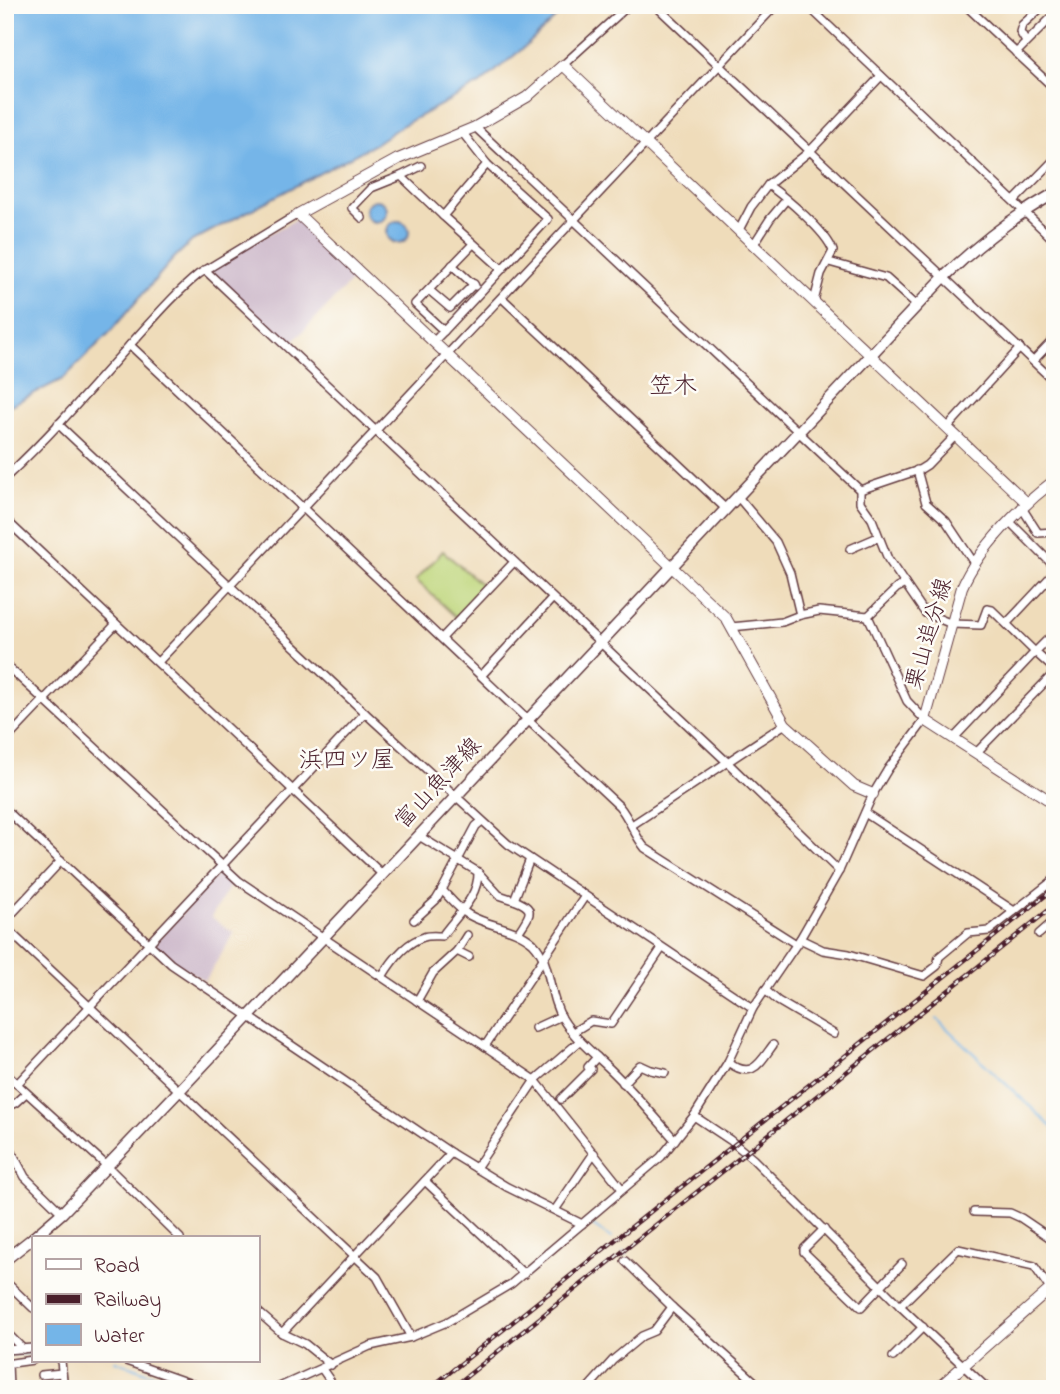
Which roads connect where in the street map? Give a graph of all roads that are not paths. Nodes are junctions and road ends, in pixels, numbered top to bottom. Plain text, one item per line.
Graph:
1 (629, 5) edge
2 (655, 5) edge
3 (776, 5) edge
4 (807, 5) edge
5 (965, 5) edge
6 (1044, 5) edge
7 (1055, 14) edge
8 (1026, 42) junction
9 (1016, 53) junction
10 (563, 65) junction
11 (719, 66) junction
12 (881, 76) junction
13 (1055, 89) edge
14 (475, 127) junction
15 (462, 132) junction
16 (646, 142) junction
17 (810, 151) junction
18 (1055, 159) edge
19 (487, 164) junction
20 (421, 166) dead end
21 (401, 176) junction
22 (768, 185) junction
23 (1055, 193) edge
24 (786, 200) junction
25 (1014, 201) junction
26 (1023, 211) junction
27 (298, 214) junction
28 (443, 216) junction
29 (362, 218) dead end
30 (576, 221) junction
31 (738, 230) junction
32 (1055, 241) edge
33 (473, 244) junction
34 (754, 244) junction
35 (829, 262) junction
36 (452, 265) junction
37 (205, 270) junction
38 (502, 270) junction
39 (944, 277) junction
40 (474, 284) junction
41 (429, 290) junction
42 (482, 292) junction
43 (502, 298) junction
44 (814, 301) junction
45 (916, 305) junction
46 (450, 308) junction
47 (459, 316) junction
48 (444, 331) junction
49 (1055, 338) edge
50 (433, 342) junction
51 (130, 345) junction
52 (1020, 348) junction
53 (870, 354) junction
54 (448, 356) junction
55 (1033, 361) junction
56 (1055, 382) edge
57 (58, 424) junction
58 (947, 428) junction
59 (799, 431) junction
60 (375, 432) junction
61 (955, 436) junction
62 (917, 471) junction
63 (5, 478) edge
64 (1055, 480) edge
65 (860, 490) junction
66 (738, 497) junction
67 (1025, 506) junction
68 (303, 508) junction
69 (726, 509) junction
70 (5, 519) edge
71 (1010, 522) junction
72 (1055, 532) edge
73 (878, 537) junction
74 (850, 549) dead end
75 (513, 562) junction
76 (974, 563) junction
77 (671, 566) junction
78 (1055, 566) edge
79 (1055, 572) edge
80 (905, 584) junction
81 (229, 585) junction
82 (552, 599) junction
83 (800, 615) junction
84 (867, 616) junction
85 (1007, 623) junction
86 (116, 624) junction
87 (952, 624) junction
88 (731, 627) junction
89 (1055, 632) edge
90 (442, 638) junction
91 (599, 643) junction
92 (1035, 652) junction
93 (158, 662) junction
94 (5, 664) edge
95 (1055, 671) edge
96 (482, 675) junction
97 (44, 700) junction
98 (365, 713) junction
99 (529, 719) junction
100 (925, 720) junction
101 (785, 724) junction
102 (954, 738) junction
103 (5, 741) edge
104 (977, 752) junction
105 (727, 762) junction
106 (293, 790) junction
107 (873, 794) junction
108 (456, 798) junction
109 (1055, 804) edge
110 (5, 809) edge
111 (864, 813) junction
112 (482, 821) junction
113 (632, 825) junction
114 (419, 836) junction
115 (458, 859) junction
116 (530, 859) junction
117 (61, 861) junction
118 (222, 866) junction
119 (839, 871) junction
120 (478, 872) junction
121 (382, 874) junction
122 (1055, 879) edge
123 (442, 890) junction
124 (585, 896) junction
125 (514, 900) junction
126 (461, 910) junction
127 (1014, 911) junction
128 (414, 920) dead end
129 (1055, 920) edge
130 (5, 921) edge
131 (5, 927) edge
132 (517, 933) junction
133 (1039, 934) dead end
134 (467, 935) dead end
135 (323, 938) junction
136 (798, 942) junction
137 (149, 944) junction
138 (662, 947) junction
139 (457, 951) junction
140 (469, 957) dead end
141 (543, 961) junction
142 (382, 977) junction
143 (765, 990) junction
144 (417, 1001) junction
145 (90, 1007) junction
146 (753, 1008) junction
147 (248, 1016) junction
148 (561, 1016) junction
149 (535, 1028) dead end
150 (573, 1032) junction
151 (834, 1034) dead end
152 (580, 1041) junction
153 (773, 1045) dead end
154 (485, 1046) junction
155 (597, 1057) junction
156 (728, 1062) junction
157 (5, 1073) edge
158 (665, 1073) dead end
159 (535, 1080) junction
160 (623, 1083) junction
161 (17, 1084) junction
162 (179, 1091) junction
163 (26, 1093) junction
164 (561, 1099) dead end
165 (5, 1107) edge
166 (694, 1116) junction
167 (675, 1140) junction
168 (6, 1142) edge
169 (451, 1153) junction
170 (594, 1153) junction
171 (107, 1166) junction
172 (475, 1168) junction
173 (425, 1181) junction
174 (622, 1189) junction
175 (555, 1210) junction
176 (974, 1212) dead end
177 (62, 1213) junction
178 (582, 1224) junction
179 (824, 1229) junction
180 (35, 1236) edge
181 (178, 1236) edge
182 (32, 1239) edge
183 (1055, 1241) edge
184 (354, 1257) junction
185 (5, 1260) edge
186 (625, 1261) dead end
187 (902, 1264) dead end
188 (524, 1274) junction
189 (5, 1281) edge
190 (881, 1286) junction
191 (1053, 1290) edge
192 (900, 1306) junction
193 (32, 1307) edge
194 (672, 1307) junction
195 (259, 1313) edge
196 (923, 1327) junction
197 (5, 1331) edge
198 (282, 1333) junction
199 (411, 1337) junction
200 (32, 1348) edge
201 (23, 1349) junction
202 (5, 1350) edge
203 (893, 1357) dead end
204 (32, 1360) edge
205 (61, 1362) edge
206 (129, 1362) edge
207 (7, 1363) edge
208 (331, 1365) junction
209 (964, 1366) junction
210 (322, 1369) junction
211 (62, 1373) junction
212 (41, 1375) dead end
213 (9, 1389) edge
214 (64, 1389) edge
215 (206, 1389) edge
216 (275, 1389) edge
217 (336, 1389) edge
218 (587, 1389) edge
219 (763, 1389) edge
220 (937, 1389) edge
221 (988, 1389) edge

1 - 10 street
2 - 11 street
3 - 11 street
4 - 12 street
5 - 9 street
6 - 8 street
7 - 8 street
8 - 9 street
9 - 13 street
10 - 14 street
10 - 16 street
11 - 16 street
11 - 17 street
12 - 17 street
12 - 25 street
14 - 15 street
14 - 30 street
15 - 19 street
15 - 27 street
16 - 30 street
16 - 31 street
17 - 22 street
17 - 39 street
18 - 25 street
19 - 28 street
19 - 38 street
20 - 21 street
21 - 28 street
21 - 29 street
22 - 24 street
22 - 31 street
23 - 26 main road, 富山魚津線
24 - 34 street
24 - 35 street
25 - 26 street
26 - 32 street
26 - 39 main road, 富山魚津線
27 - 37 street
27 - 50 street
28 - 33 street
30 - 43 street
30 - 59 street
31 - 34 street
33 - 36 street
33 - 38 street
34 - 44 street
35 - 44 street
35 - 45 street
36 - 40 street
36 - 41 street
37 - 51 street
37 - 60 street
38 - 42 street
39 - 45 main road, 富山魚津線
39 - 52 street
40 - 42 street
40 - 46 street
41 - 46 street
41 - 48 street
42 - 47 street
43 - 54 street
43 - 69 street
44 - 53 street
45 - 53 main road, 富山魚津線
46 - 47 street
47 - 48 street
48 - 50 street
49 - 55 street
50 - 54 street
51 - 57 street
51 - 68 street
52 - 55 street
52 - 58 street
53 - 58 street
53 - 59 main road, 富山魚津線
54 - 60 street
54 - 77 street
55 - 56 street
57 - 63 street
57 - 81 street
58 - 61 street
59 - 65 street
59 - 66 main road, 富山魚津線
60 - 68 street
60 - 75 street
61 - 62 street
61 - 67 street
62 - 65 street
62 - 76 street
64 - 67 street, 栗山追分線
65 - 73 street
66 - 69 main road, 富山魚津線
66 - 83 street
67 - 71 street, 栗山追分線
67 - 72 street
68 - 81 street
68 - 90 street
69 - 77 main road, 富山魚津線
70 - 86 street
71 - 76 street, 栗山追分線
71 - 78 street
73 - 74 street
73 - 80 street
75 - 82 street
75 - 90 street
76 - 87 street, 栗山追分線
77 - 88 street
77 - 91 main road, 富山魚津線
79 - 85 street
80 - 84 street
80 - 87 street
81 - 93 street
81 - 98 street
82 - 91 street
82 - 96 street
83 - 84 street
83 - 88 street
84 - 100 street
85 - 87 street
85 - 92 street
86 - 93 street
86 - 97 street
87 - 100 street, 栗山追分線
88 - 101 street
89 - 92 street
90 - 96 street
91 - 99 main road, 富山魚津線
91 - 105 street
92 - 95 street
92 - 102 street
93 - 106 street
94 - 97 street
95 - 104 street
96 - 99 street
97 - 103 street
97 - 118 street
98 - 106 street
98 - 108 street
99 - 108 main road, 富山魚津線
99 - 113 street
100 - 102 street, 栗山追分線
100 - 107 street
101 - 105 street
101 - 107 street
102 - 104 street, 栗山追分線
104 - 109 street, 栗山追分線
105 - 113 street
105 - 119 street
106 - 118 street
106 - 121 street
107 - 111 street
108 - 112 street
108 - 114 main road, 富山魚津線
110 - 117 street
111 - 119 street
111 - 127 street
112 - 115 street
112 - 116 street
113 - 136 street
114 - 115 street
114 - 121 main road, 富山魚津線
115 - 120 street
115 - 123 street
116 - 124 street
116 - 125 street
117 - 130 street
117 - 137 street
118 - 135 street
118 - 137 street
119 - 136 street
120 - 125 street
120 - 126 street
121 - 135 main road, 富山魚津線
122 - 127 street
123 - 126 street
123 - 128 street
124 - 138 street
124 - 141 street
125 - 132 street
126 - 132 street
126 - 142 street
127 - 136 street
129 - 133 street
131 - 145 street
132 - 141 street
134 - 139 street
135 - 142 street
135 - 147 main road, 富山魚津線
136 - 143 street
137 - 145 street
137 - 147 street
138 - 146 street
138 - 150 street
139 - 140 street
139 - 144 street
141 - 148 street
141 - 154 street
142 - 144 street
143 - 146 street
143 - 151 street
144 - 154 street
145 - 161 street
145 - 162 street
146 - 156 street
147 - 162 main road, 富山魚津線
147 - 169 street
148 - 149 street
148 - 150 street
150 - 152 street
152 - 155 street
152 - 159 street
153 - 156 street
154 - 159 street
155 - 160 street
155 - 164 street
156 - 166 street
157 - 161 street
158 - 160 street
159 - 170 street
159 - 172 street
160 - 167 street
161 - 163 street
162 - 171 main road, 富山魚津線
162 - 184 street
163 - 165 street
163 - 171 street
166 - 167 street
166 - 179 street
167 - 174 street
168 - 177 street
169 - 172 street
169 - 173 street
170 - 174 street
170 - 175 street
171 - 177 main road, 富山魚津線
171 - 181 street
172 - 175 street
173 - 184 street
173 - 188 street
174 - 178 street
175 - 178 street
176 - 183 street
177 - 180 main road, 富山魚津線
178 - 188 street
179 - 190 street
179 - 190 street
182 - 185 main road, 富山魚津線
184 - 198 street
184 - 199 street
186 - 194 street
187 - 190 street
188 - 199 street
189 - 193 street
190 - 192 street
191 - 192 street
191 - 209 street
192 - 196 street
194 - 218 street
194 - 219 street
195 - 198 street
196 - 203 street
196 - 209 street
197 - 201 street
198 - 208 street
199 - 208 street
200 - 201 street
201 - 202 street
204 - 207 street
205 - 211 street
206 - 215 street
207 - 213 street
208 - 210 street
209 - 220 street
209 - 221 street
210 - 216 street
210 - 217 street
211 - 212 street
211 - 214 street

